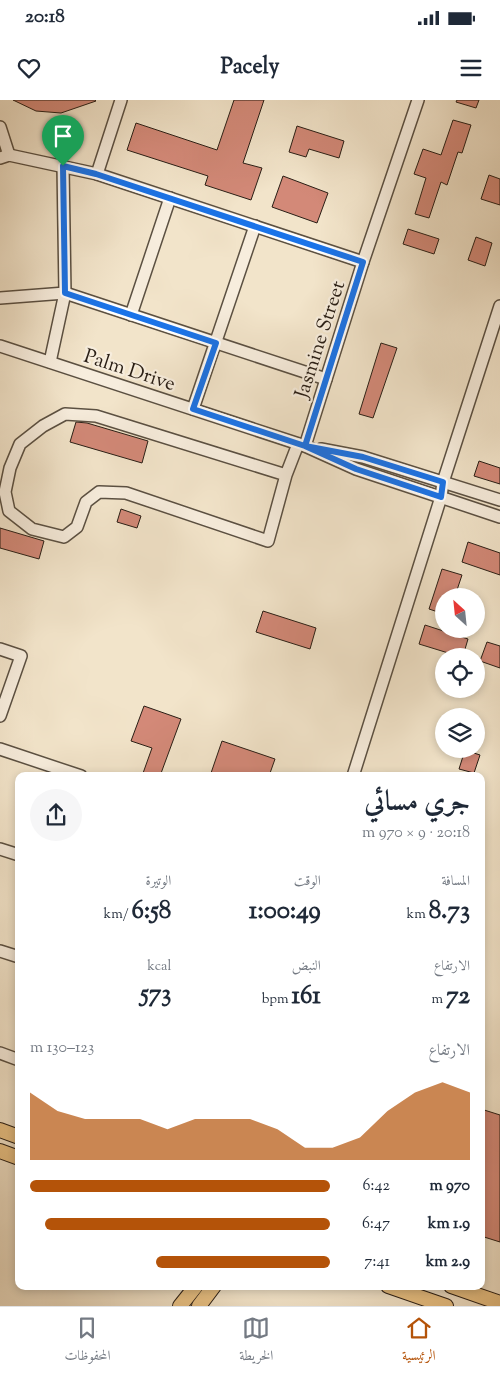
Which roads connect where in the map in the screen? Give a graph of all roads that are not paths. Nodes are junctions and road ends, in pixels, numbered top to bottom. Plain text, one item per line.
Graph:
1 (121, 100) edge
2 (418, 100) edge
3 (0, 127) edge
4 (4, 156) edge
5 (63, 166) junction
6 (96, 174) junction
7 (170, 198) junction
8 (256, 226) junction
9 (363, 262) junction
10 (65, 293) junction
11 (0, 298) edge
12 (500, 306) edge
13 (131, 315) junction
14 (216, 343) junction
15 (0, 346) edge
16 (50, 362) junction
17 (326, 378) junction
18 (193, 409) junction
19 (301, 445) junction
20 (286, 476) junction
21 (443, 482) junction
22 (441, 497) junction
23 (500, 500) edge
24 (500, 517) edge
25 (0, 649) edge
26 (0, 716) edge
27 (0, 749) edge
28 (68, 772) edge
29 (354, 772) edge
30 (0, 849) edge
31 (15, 854) edge
32 (0, 951) edge
33 (15, 956) edge
34 (0, 1053) edge
35 (15, 1059) edge
36 (0, 1130) edge
37 (15, 1136) edge
38 (0, 1151) edge
39 (15, 1157) edge
40 (193, 1290) edge
41 (211, 1290) edge
42 (400, 1290) edge
43 (463, 1290) edge
44 (500, 1303) edge
45 (180, 1306) edge
46 (199, 1306) edge
47 (446, 1306) edge

1 - 6 street
2 - 9 street, Jasmine Street
3 - 4 street
4 - 5 street
5 - 6 street
5 - 10 street
6 - 7 street
7 - 8 street
7 - 13 street
8 - 9 street
8 - 14 street
9 - 17 street, Jasmine Street
10 - 11 street
10 - 13 street
10 - 16 street
12 - 21 street
13 - 14 street
14 - 17 street
14 - 18 street
15 - 16 street, Palm Drive
16 - 18 street, Palm Drive
17 - 19 street, Jasmine Street
18 - 19 street, Palm Drive
19 - 20 street, Jasmine Street
19 - 21 street, Palm Drive
19 - 22 street, Palm Drive
20 - 20 street, Jasmine Street
21 - 22 street
21 - 23 street, Palm Drive
22 - 24 street, Palm Drive
22 - 29 street
25 - 26 street
27 - 28 street
30 - 31 street
32 - 33 street
34 - 35 street
36 - 37 main road
38 - 39 main road
40 - 45 main road
41 - 46 main road
42 - 47 main road
43 - 44 main road

